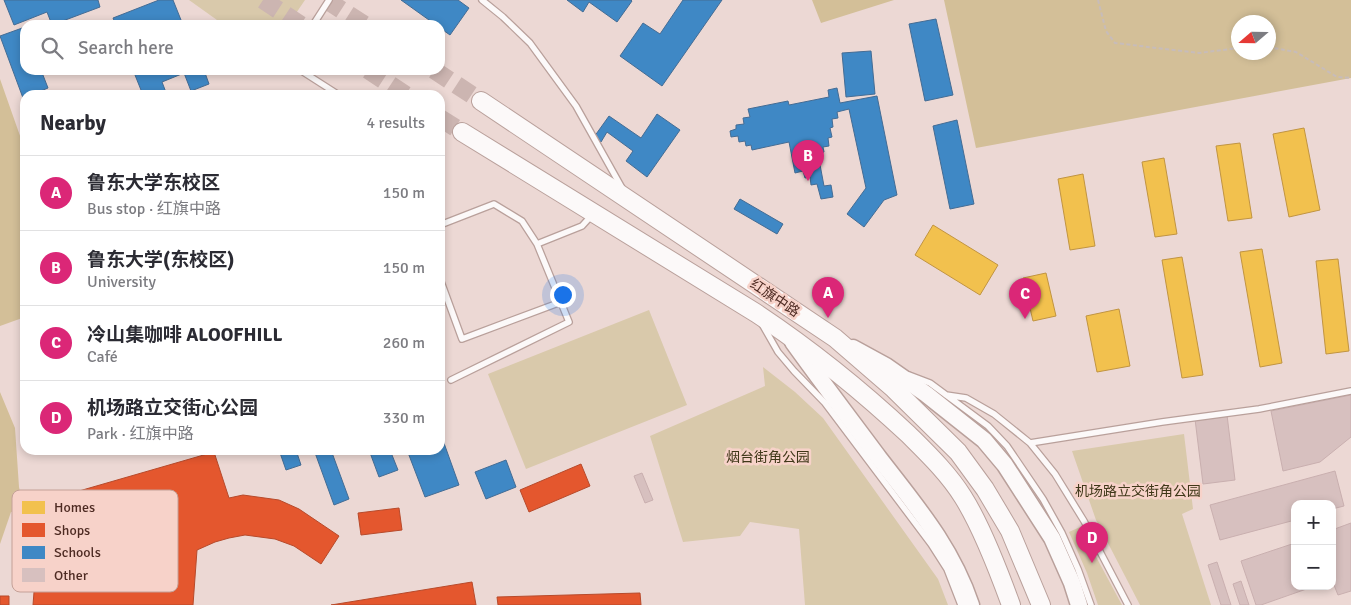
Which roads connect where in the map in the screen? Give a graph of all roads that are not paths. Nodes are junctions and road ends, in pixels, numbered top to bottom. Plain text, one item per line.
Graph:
1 (329, 0) edge
2 (482, 0) edge
3 (316, 20) edge
4 (308, 75) edge
5 (331, 90) edge
6 (481, 101) tunnel mouth
7 (462, 132) tunnel mouth
8 (630, 200) junction
9 (593, 213) junction
10 (445, 223) edge
11 (537, 244) junction
12 (445, 293) edge
13 (561, 302) junction
14 (756, 313) junction
15 (787, 334) junction
16 (835, 338) junction
17 (886, 366) junction
18 (451, 380) dead end
19 (1351, 390) edge
20 (946, 395) junction
21 (1030, 443) junction
22 (961, 605) edge
23 (972, 605) edge
24 (1011, 605) edge
25 (1041, 605) edge
26 (1079, 605) edge
27 (1091, 605) edge
28 (1128, 605) edge

1 - 3 lane
2 - 8 lane
4 - 5 lane
6 - 8 main road, 红旗中路
7 - 9 main road, 红旗中路
8 - 16 main road, 红旗中路
9 - 11 lane
9 - 14 main road, 红旗中路
10 - 11 lane
11 - 13 lane
12 - 13 lane
13 - 18 lane
14 - 15 main road, 红旗中路
14 - 22 lane
15 - 23 main road
15 - 24 main road, 红旗中路
16 - 17 main road
16 - 25 main road, 红旗中路
17 - 20 lane
17 - 26 main road
19 - 21 lane
20 - 21 lane
20 - 27 lane
21 - 28 lane

